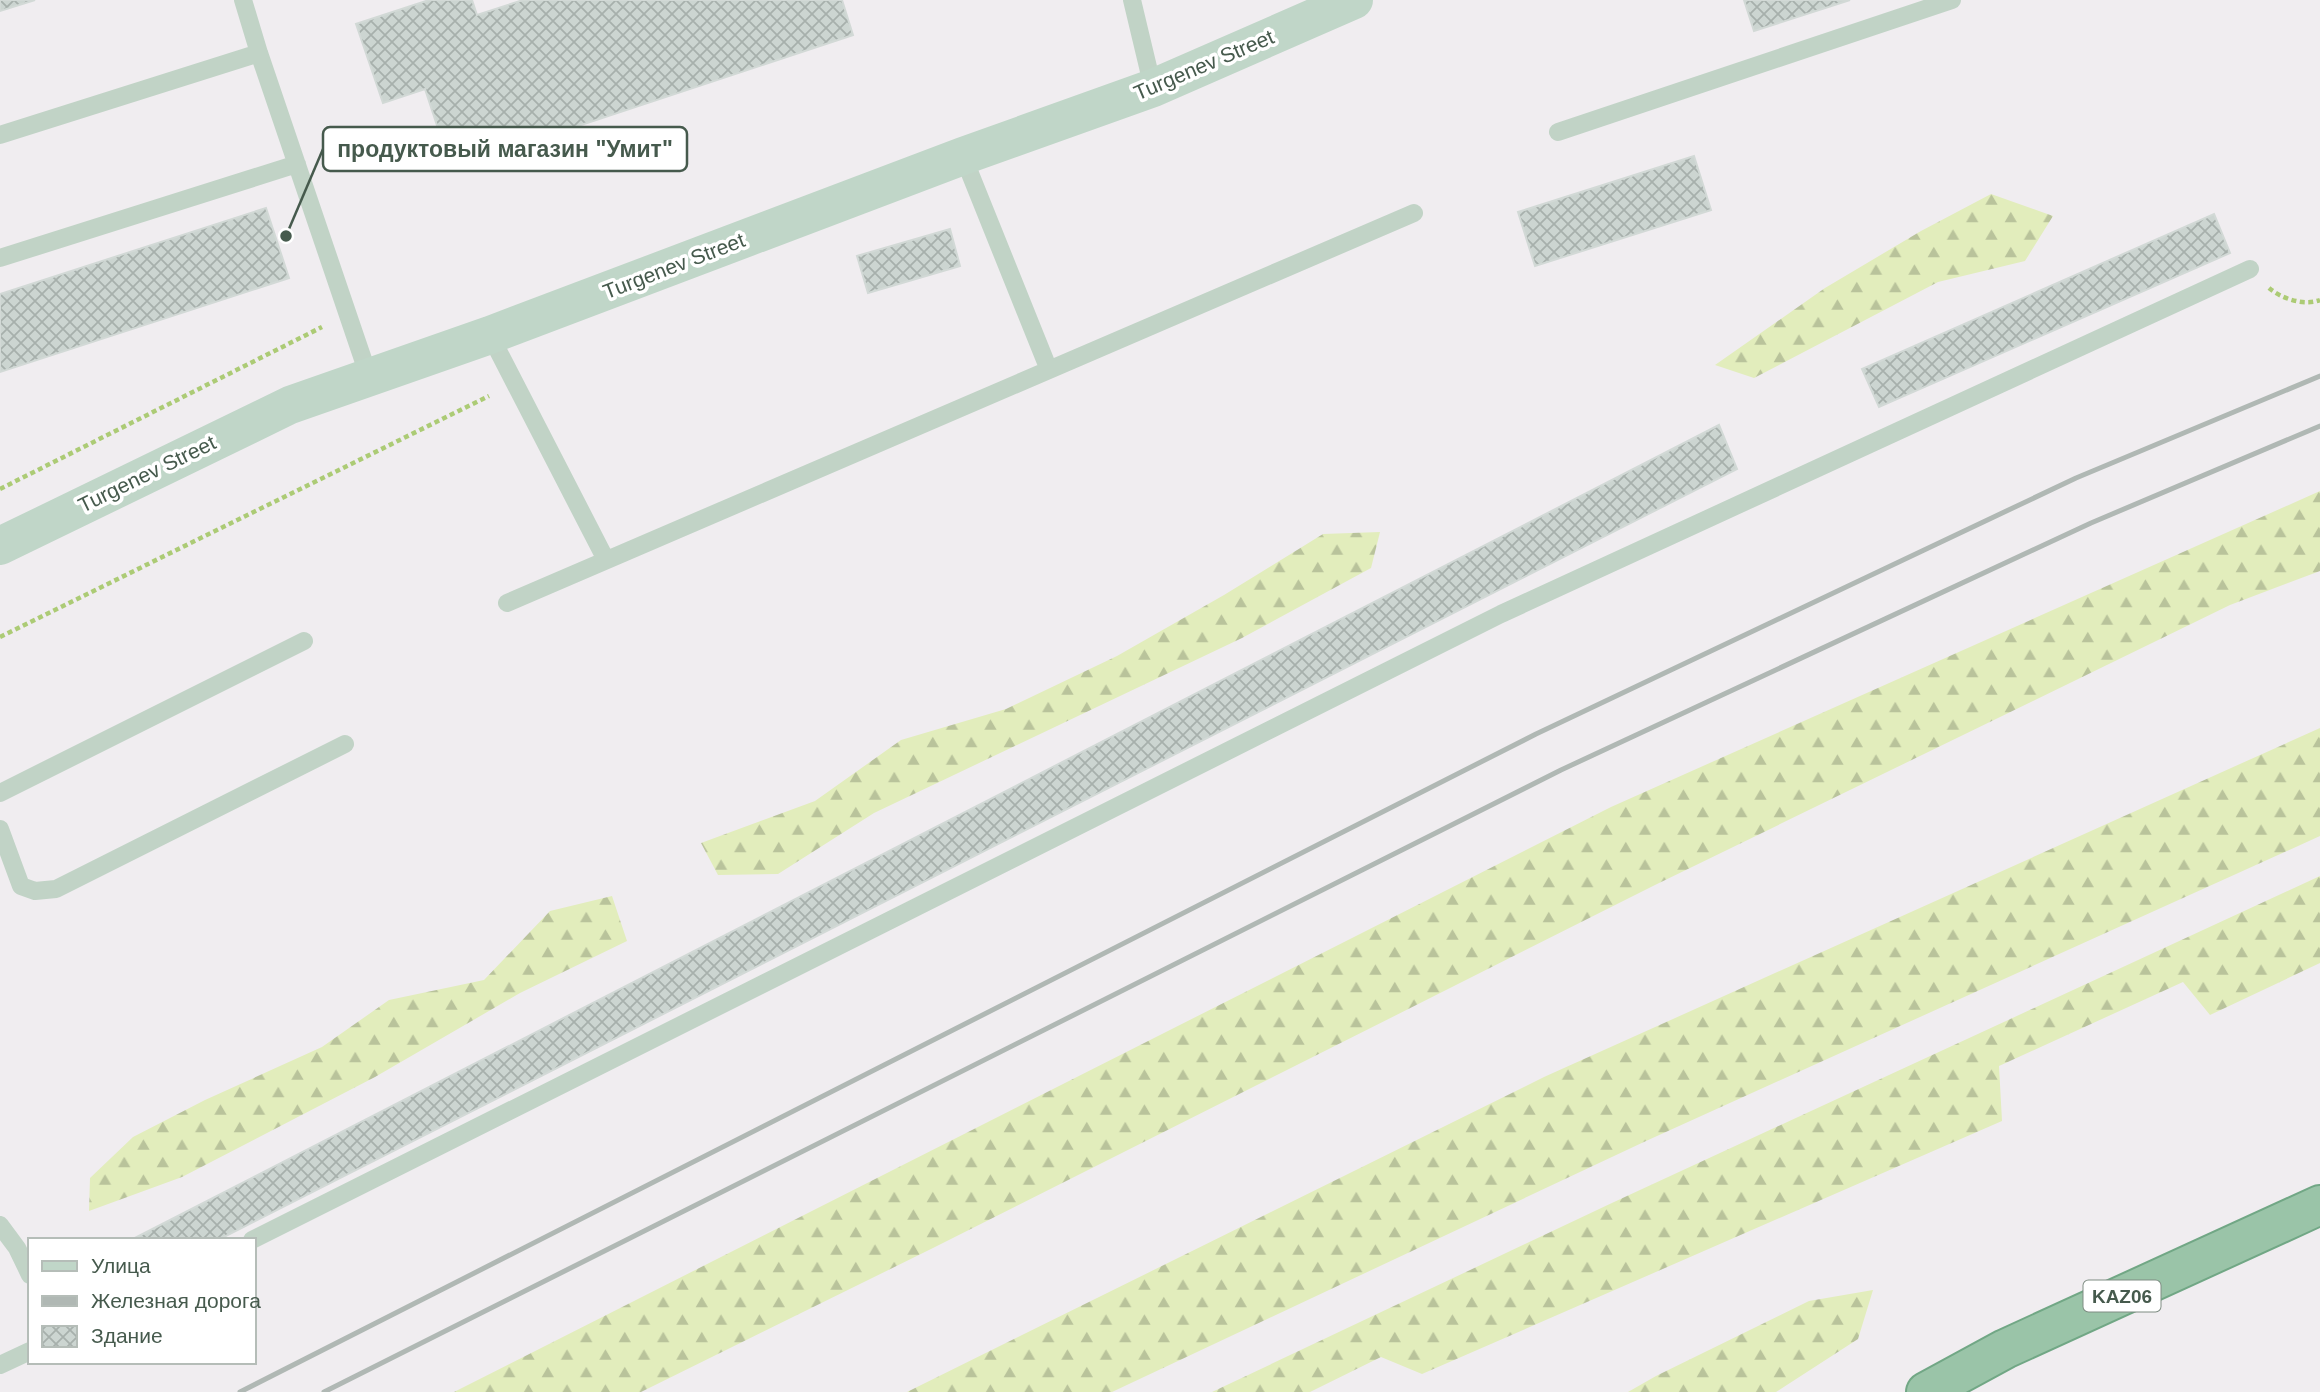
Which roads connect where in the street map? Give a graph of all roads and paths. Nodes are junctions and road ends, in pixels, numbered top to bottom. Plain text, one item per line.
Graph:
1 (243, 0) edge
2 (1132, 0) edge
3 (1354, 0) edge
4 (1952, 0) edge
5 (259, 53) junction
6 (1153, 88) junction
7 (1558, 132) dead end
8 (0, 135) edge
9 (963, 156) junction
10 (297, 164) junction
11 (1414, 213) dead end
12 (0, 258) edge
13 (2250, 270) joint
14 (2320, 300) edge
15 (348, 314) junction
16 (490, 335) junction
17 (1049, 370) junction
18 (369, 377) junction
19 (515, 384) junction
20 (0, 489) edge
21 (0, 546) edge
22 (606, 560) junction
23 (507, 603) dead end
24 (0, 637) edge
25 (304, 641) dead end
26 (345, 744) dead end
27 (0, 793) edge
28 (0, 829) edge
29 (2320, 1205) edge
30 (0, 1225) edge
31 (256, 1238) edge
32 (28, 1271) edge
33 (28, 1351) edge
34 (0, 1365) edge
35 (1926, 1392) edge

1 - 5 lane
2 - 6 lane
3 - 6 main road, Turgenev Street
4 - 7 lane
5 - 8 lane
5 - 10 lane
6 - 9 main road, Turgenev Street
9 - 16 main road, Turgenev Street
9 - 17 lane
10 - 12 lane
10 - 15 lane
11 - 17 lane
13 - 14 path
13 - 31 lane
15 - 18 lane
15 - 20 path
16 - 18 main road, Turgenev Street
16 - 19 lane
17 - 22 lane
18 - 21 main road, Turgenev Street
19 - 22 lane
19 - 24 path
22 - 23 lane
25 - 27 lane
26 - 28 lane
29 - 35 highway, KАZ06
30 - 32 lane
33 - 34 lane

